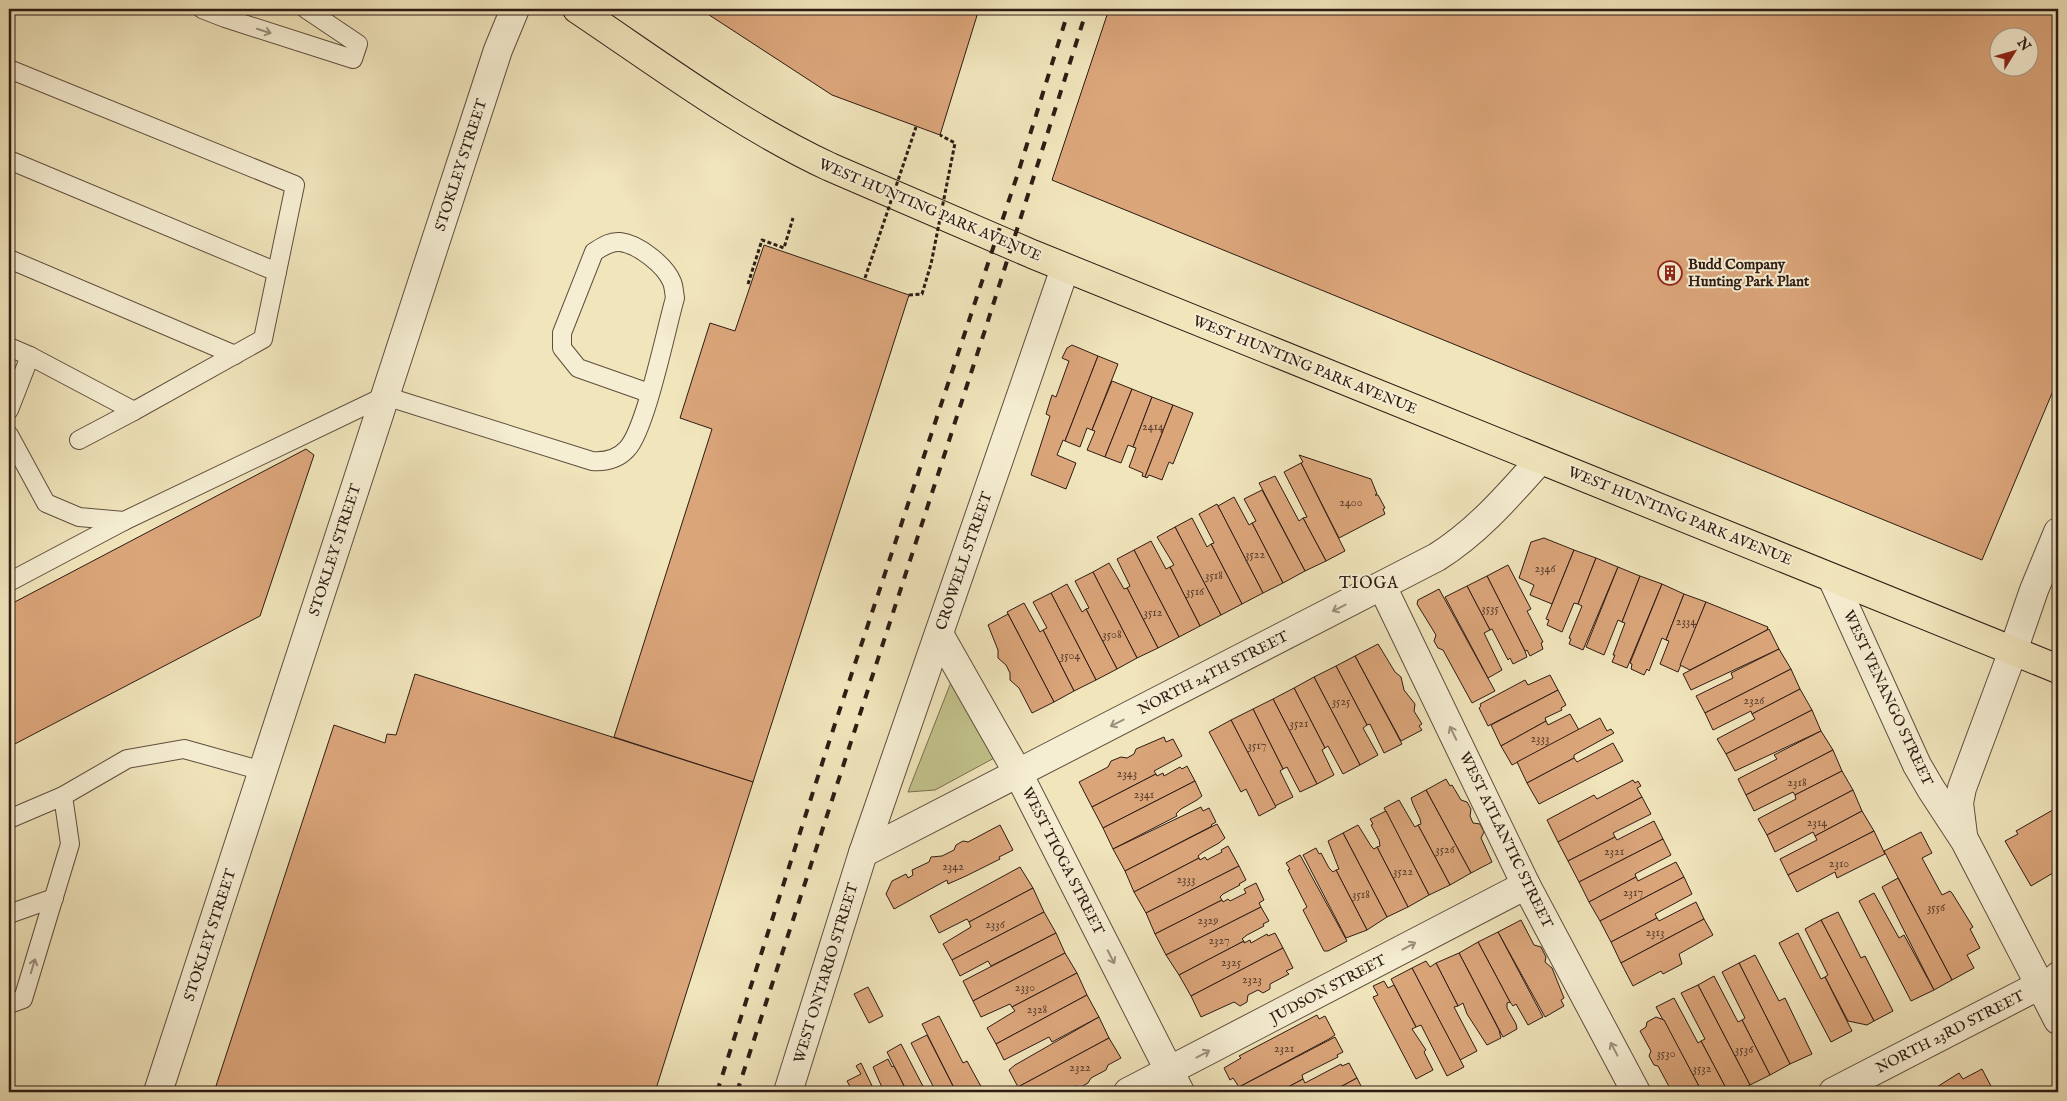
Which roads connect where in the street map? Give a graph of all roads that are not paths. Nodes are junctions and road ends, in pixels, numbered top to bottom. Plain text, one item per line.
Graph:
1 (202, 9) edge
2 (306, 9) edge
3 (515, 9) edge
4 (577, 9) edge
5 (9, 69) edge
6 (9, 160) edge
7 (9, 259) edge
8 (1065, 268) junction
9 (277, 272) junction
10 (9, 347) edge
11 (235, 355) junction
12 (30, 356) junction
13 (649, 393) junction
14 (385, 396) junction
15 (9, 410) edge
16 (134, 411) junction
17 (9, 435) edge
18 (78, 440) dead end
19 (1540, 460) junction
20 (124, 522) junction
21 (2058, 532) edge
22 (1832, 578) junction
23 (9, 582) edge
24 (1382, 586) junction
25 (939, 634) junction
26 (2013, 651) junction
27 (2058, 669) edge
28 (263, 771) junction
29 (1018, 774) junction
30 (63, 796) junction
31 (9, 819) edge
32 (1965, 841) junction
33 (863, 854) junction
34 (1526, 884) junction
35 (54, 898) junction
36 (9, 914) edge
37 (2049, 978) edge
38 (9, 1004) edge
39 (2058, 1020) edge
40 (1175, 1082) edge
41 (158, 1092) edge
42 (788, 1092) edge
43 (1128, 1092) edge
44 (1636, 1092) edge
45 (1833, 1092) edge

1 -> 2 lane
3 - 14 street, STOKLEY STREET
4 - 8 main road, WEST HUNTING PARK AVENUE
5 - 9 lane
6 - 9 lane
7 - 11 lane
8 - 19 main road, WEST HUNTING PARK AVENUE
8 - 25 street, CROWELL STREET
9 - 11 lane
10 - 12 lane
11 - 16 lane
12 - 15 lane
12 - 16 lane
13 - 13 lane
13 - 14 lane
14 - 20 lane
14 - 28 street, STOKLEY STREET
16 - 18 lane
17 - 20 lane
19 - 22 main road, WEST HUNTING PARK AVENUE
19 - 24 street, NORTH 24TH STREET
20 - 23 lane
21 - 26 street, WEST VENANGO STREET
22 - 26 main road, WEST HUNTING PARK AVENUE
22 - 32 street, WEST VENANGO STREET
24 -> 29 street, NORTH 24TH STREET
34 -> 24 street, WEST ATLANTIC STREET
25 - 29 street, WEST TIOGA STREET
25 - 33 street, CROWELL STREET
26 - 27 main road, WEST HUNTING PARK AVENUE
26 - 32 street, WEST VENANGO STREET
28 - 30 lane
28 - 41 street, STOKLEY STREET
29 - 33 street, NORTH 24TH STREET
29 -> 40 street, WEST TIOGA STREET
30 - 31 lane
30 - 35 lane
32 - 37 street, WEST VENANGO STREET
33 - 42 street, WEST ONTARIO STREET
40 -> 34 street, JUDSON STREET
44 -> 34 street, WEST ATLANTIC STREET
35 - 36 lane
38 -> 35 lane
37 - 39 street, WEST VENANGO STREET
37 - 45 street, NORTH 23RD STREET
40 - 43 street, JUDSON STREET

